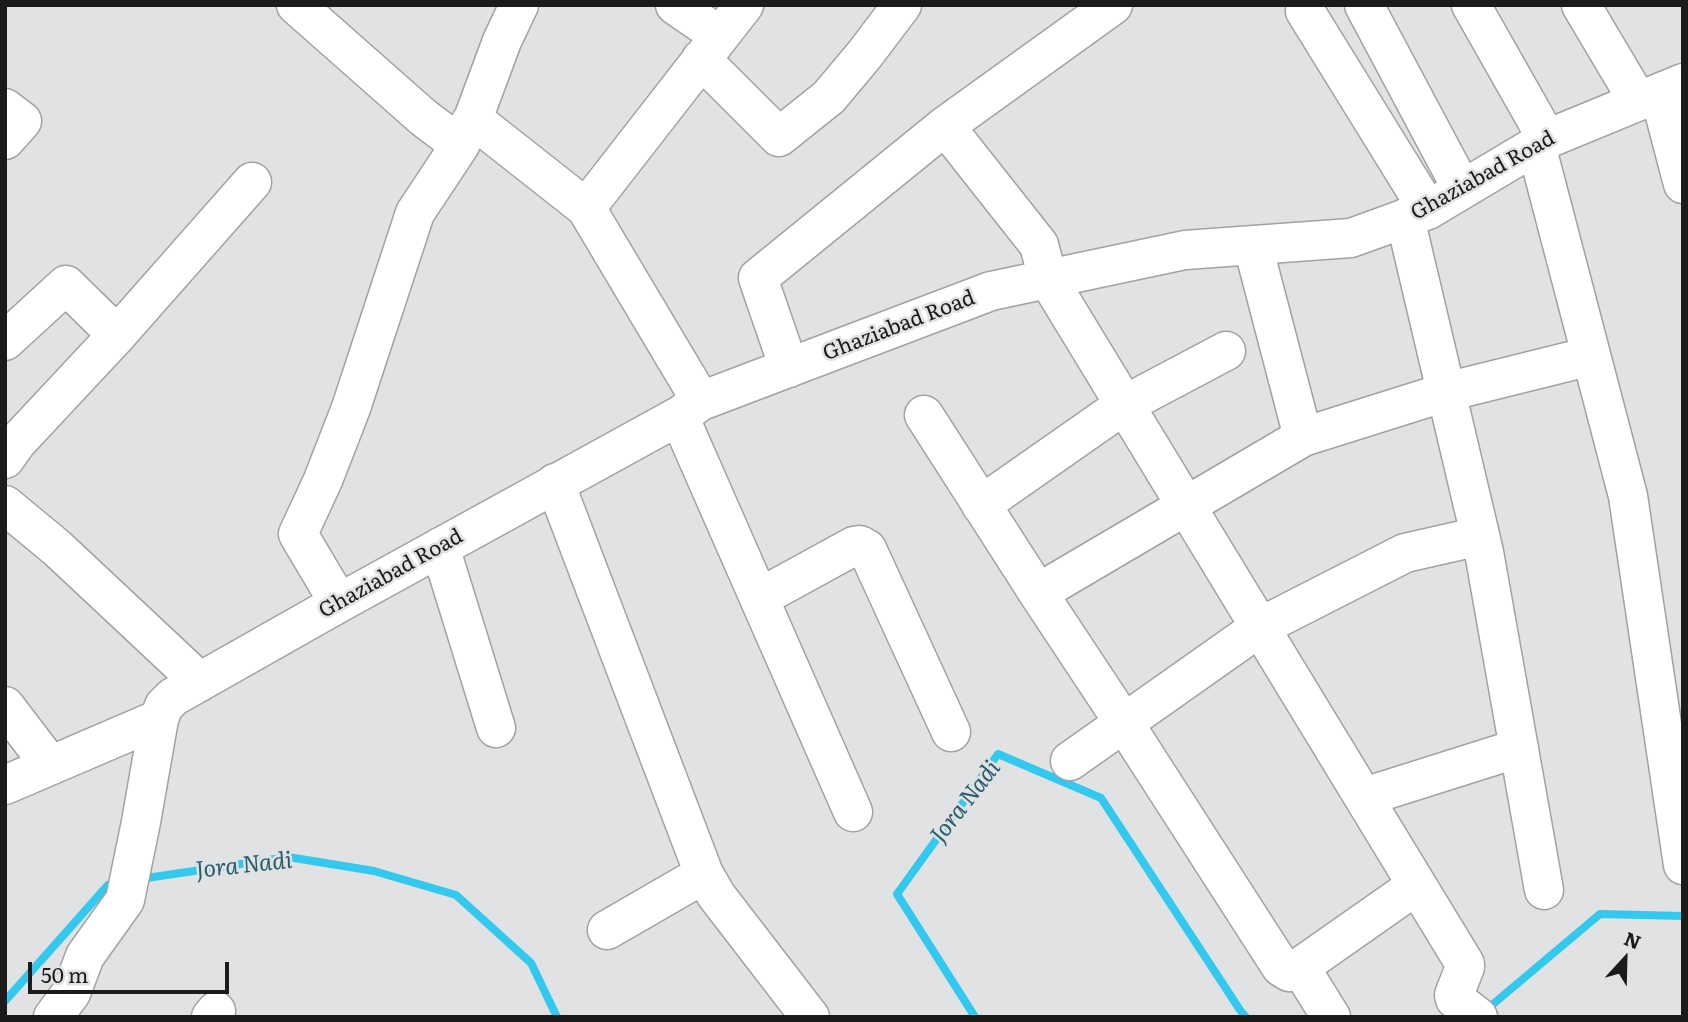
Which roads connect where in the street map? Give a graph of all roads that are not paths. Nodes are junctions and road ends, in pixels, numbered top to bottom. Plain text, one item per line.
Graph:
1 (296, 5) edge
2 (519, 5) edge
3 (675, 5) edge
4 (744, 5) edge
5 (902, 5) edge
6 (1113, 5) edge
7 (1364, 5) edge
8 (1471, 5) edge
9 (1581, 5) edge
10 (1305, 11) dead end
11 (711, 48) junction
12 (1660, 92) edge
13 (5, 108) edge
14 (945, 126) junction
15 (466, 132) junction
16 (5, 140) edge
17 (1541, 142) junction
18 (252, 182) dead end
19 (1683, 184) edge
20 (1462, 189) junction
21 (586, 208) junction
22 (1416, 214) junction
23 (1253, 246) junction
24 (1048, 279) junction
25 (117, 335) junction
26 (5, 341) edge
27 (1226, 351) dead end
28 (1591, 356) junction
29 (789, 368) junction
30 (1446, 392) junction
31 (1125, 405) junction
32 (690, 408) junction
33 (924, 415) dead end
34 (1303, 437) junction
35 (5, 459) edge
36 (555, 483) junction
37 (5, 505) edge
38 (982, 505) junction
39 (1186, 506) junction
40 (1480, 536) junction
41 (440, 547) junction
42 (1038, 593) junction
43 (759, 598) junction
44 (338, 603) junction
45 (1260, 626) junction
46 (200, 682) junction
47 (5, 706) edge
48 (161, 713) junction
49 (1124, 723) junction
50 (496, 728) dead end
51 (951, 732) dead end
52 (1519, 748) junction
53 (1070, 761) dead end
54 (50, 765) junction
55 (5, 785) edge
56 (1364, 797) junction
57 (853, 812) dead end
58 (1683, 865) edge
59 (704, 874) junction
60 (1417, 885) junction
61 (1544, 890) dead end
62 (607, 930) dead end
63 (1300, 967) junction
64 (1467, 1008) edge
65 (53, 1017) edge
66 (810, 1017) edge
67 (1331, 1017) edge

1 - 15 street
2 - 15 street
3 - 11 street
4 - 11 street
5 - 11 street
6 - 14 street
7 - 20 street
8 - 17 street
9 - 12 street
10 - 22 street
11 - 21 street
12 - 17 street, Ghaziabad Road
12 - 19 street
13 - 16 street
14 - 24 street
14 - 29 street
15 - 21 street
15 - 44 street
17 - 20 street, Ghaziabad Road
17 - 28 street
18 - 25 street
20 - 22 street, Ghaziabad Road
21 - 32 street
22 - 23 street, Ghaziabad Road
22 - 30 street
23 - 24 street, Ghaziabad Road
23 - 34 street
24 - 29 street, Ghaziabad Road
24 - 31 street
25 - 26 street
25 - 35 street
27 - 31 street
28 - 30 street
28 - 58 street
29 - 32 street, Ghaziabad Road
30 - 34 street
30 - 40 street
31 - 38 street
31 - 39 street
32 - 36 street, Ghaziabad Road
32 - 43 street
33 - 38 street
34 - 39 street
36 - 41 street, Ghaziabad Road
36 - 59 street
37 - 46 street
38 - 42 street
39 - 42 street
39 - 45 street
40 - 45 street
40 - 52 street
41 - 44 street, Ghaziabad Road
41 - 50 street
42 - 49 street
43 - 51 street
43 - 57 street
44 - 46 street, Ghaziabad Road
45 - 49 street
45 - 56 street
46 - 48 street, Ghaziabad Road
47 - 54 street
48 - 54 street, Ghaziabad Road
48 - 65 street
49 - 53 street
49 - 63 street
52 - 56 street
52 - 61 street
54 - 55 street, Ghaziabad Road
56 - 60 street
59 - 62 street
59 - 66 street
60 - 63 street
60 - 64 street
63 - 67 street

